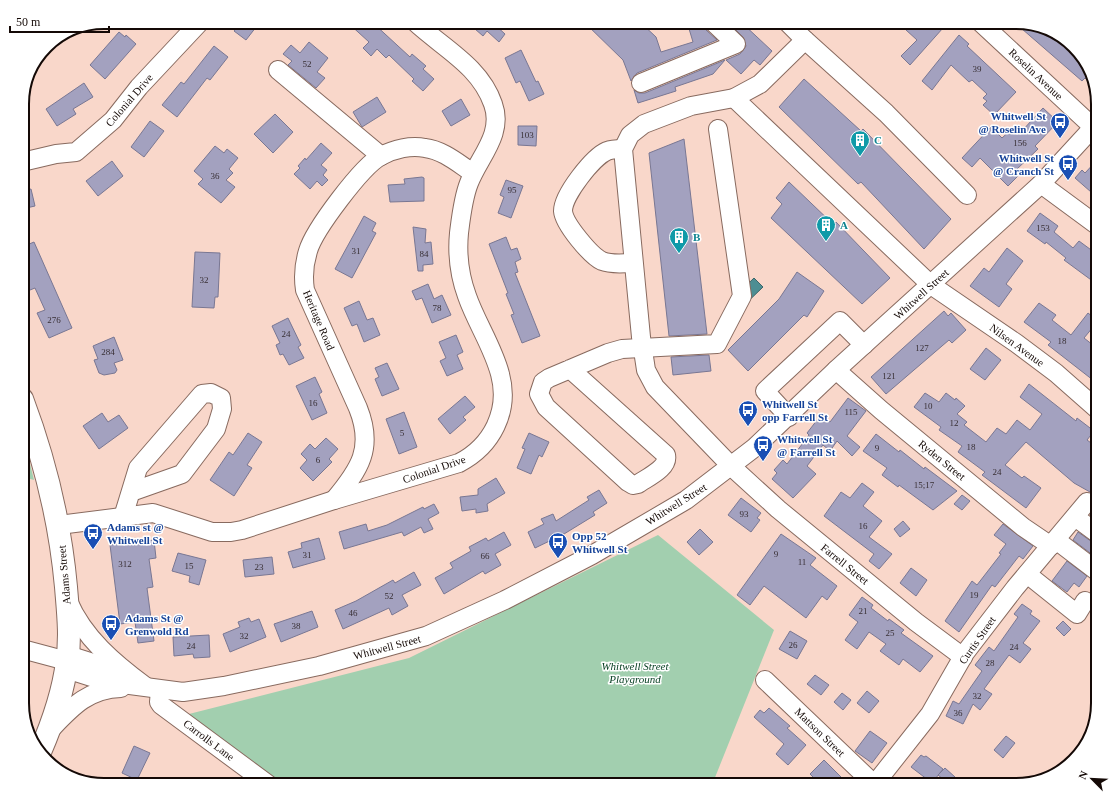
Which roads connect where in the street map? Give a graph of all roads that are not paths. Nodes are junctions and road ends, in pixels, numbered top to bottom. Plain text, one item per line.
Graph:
1 (193, 29) edge
2 (423, 29) edge
3 (720, 29) edge
4 (794, 29) edge
5 (989, 29) edge
6 (805, 40) junction
7 (278, 70) dead end
8 (641, 83) dead end
9 (734, 98) junction
10 (1091, 121) edge
11 (718, 129) dead end
12 (1091, 130) edge
13 (622, 149) junction
14 (381, 156) junction
15 (29, 160) edge
16 (473, 173) junction
17 (1041, 184) junction
18 (967, 195) dead end
19 (1091, 221) edge
20 (633, 264) junction
21 (931, 285) junction
22 (864, 345) junction
23 (643, 348) junction
24 (570, 369) junction
25 (836, 370) junction
26 (1091, 404) edge
27 (789, 417) junction
28 (29, 419) edge
29 (732, 467) junction
30 (131, 492) junction
31 (334, 500) junction
32 (1087, 502) dead end
33 (123, 517) junction
34 (1075, 517) junction
35 (59, 525) junction
36 (1091, 529) edge
37 (1053, 543) junction
38 (1091, 567) edge
39 (1027, 574) junction
40 (67, 599) junction
41 (1086, 601) dead end
42 (29, 652) edge
43 (963, 657) junction
44 (67, 662) junction
45 (765, 680) dead end
46 (153, 688) junction
47 (49, 730) junction
48 (43, 746) edge
49 (260, 778) edge
50 (868, 778) edge
51 (880, 778) edge

1 - 15 street, Colonial Drive
2 - 16 street, Colonial Drive
3 - 8 street
4 - 6 street
5 - 10 street, Roselin Avenue
6 - 9 street
6 - 18 street
7 - 14 street
9 - 13 street
9 - 21 street, Nilsen Avenue
11 - 23 street
12 - 17 street, Whitwell Street
13 - 20 street, Farrell Street
13 - 20 street
14 - 16 street, Heritage Road
14 - 31 street, Heritage Road
16 - 31 street, Colonial Drive
17 - 19 street
17 - 21 street, Whitwell Street
20 - 23 street, Farrell Street
21 - 22 street, Whitwell Street
21 - 26 street, Nilsen Avenue
22 - 25 street, Whitwell Street
22 - 27 street
23 - 24 street
23 - 29 street, Farrell Street
24 - 24 street
25 - 27 street, Whitwell Street
25 - 37 street, Ryden Street
27 - 29 street, Whitwell Street
28 - 35 main road, Adams Street
29 - 43 street, Farrell Street
29 - 46 street, Whitwell Street
30 - 30 street
30 - 33 street
31 - 33 street, Colonial Drive
32 - 34 street, Curtis Street
33 - 35 street, Colonial Drive
34 - 36 street
34 - 37 street, Curtis Street
35 - 40 main road, Adams Street
37 - 38 street, Ryden Street
37 - 39 street, Curtis Street
39 - 41 street
39 - 43 street, Curtis Street
40 - 44 main road, Adams Street
40 - 46 street
42 - 44 street, Whitwell Street
43 - 51 street, Curtis Street
44 - 46 street, Whitwell Street
44 - 47 main road, Adams Street
45 - 50 street, Mattson Street
46 - 47 street
46 - 49 street, Carrolls Lane
47 - 48 main road, Adams Street

